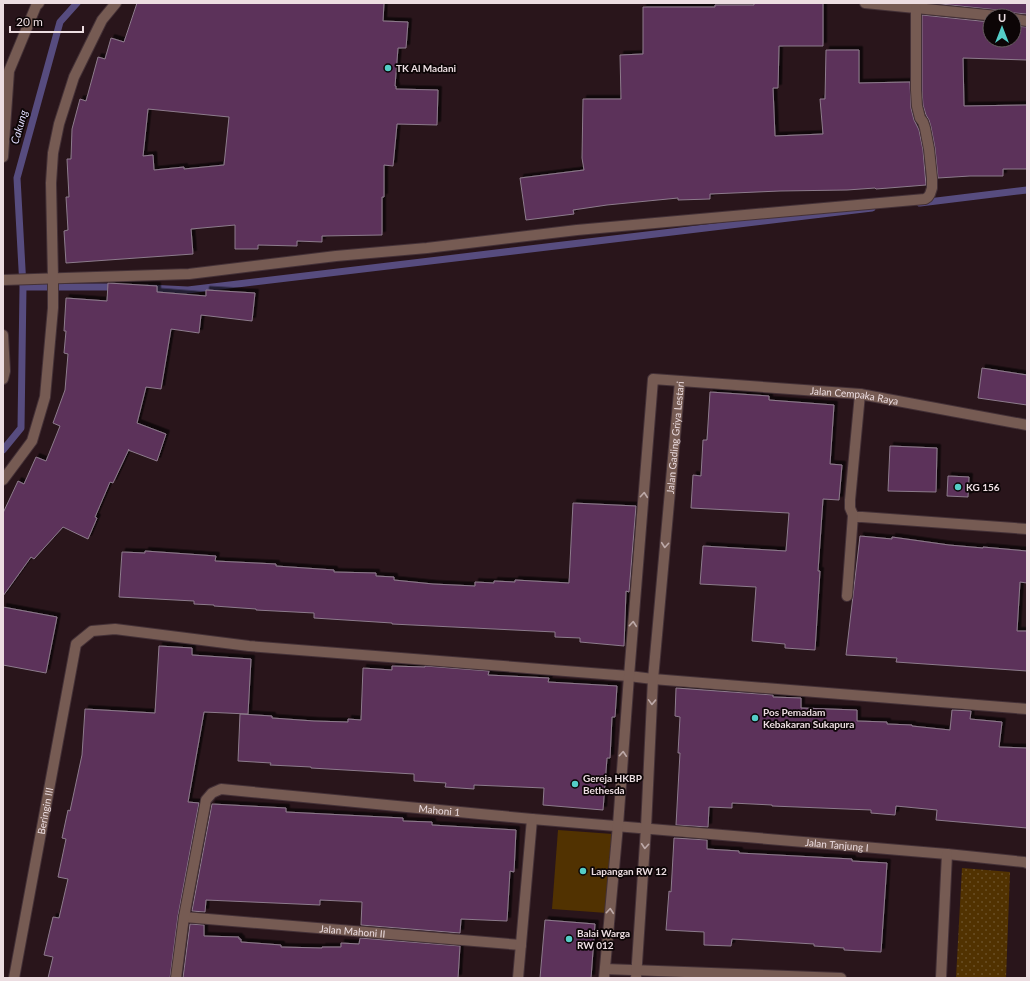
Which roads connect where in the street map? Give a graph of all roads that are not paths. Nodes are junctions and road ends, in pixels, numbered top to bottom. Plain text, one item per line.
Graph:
1 (116, 3) edge
2 (865, 3) edge
3 (38, 5) edge
4 (916, 9) junction
5 (982, 15) edge
6 (6, 71) edge
7 (3, 157) edge
8 (4, 280) edge
9 (51, 280) junction
10 (3, 335) edge
11 (3, 379) edge
12 (680, 380) junction
13 (860, 394) junction
14 (1027, 425) edge
15 (3, 480) edge
16 (853, 515) junction
17 (1027, 529) edge
18 (847, 596) dead end
19 (629, 676) junction
20 (653, 679) junction
21 (1027, 709) edge
22 (532, 819) junction
23 (618, 825) junction
24 (646, 828) junction
25 (947, 854) junction
26 (1027, 863) edge
27 (184, 917) junction
28 (521, 945) junction
29 (605, 973) edge
30 (636, 974) edge
31 (14, 978) edge
32 (176, 978) edge
33 (518, 978) edge
34 (841, 978) edge
35 (941, 978) edge

1 - 9 street
2 - 4 street
3 - 6 street
4 - 5 street
4 - 9 street
6 - 7 street
8 - 9 street
9 - 15 street
10 - 11 street
12 - 13 street, Jalan Cempaka Raya
19 -> 12 street, Jalan Gading Griya Lestari
12 -> 20 street, Jalan Gading Griya Lestari
13 - 14 street, Jalan Cempaka Raya
13 - 16 street
16 - 17 street
16 - 18 street
19 - 20 street
23 -> 19 street, Jalan Gading Griya Lestari
19 - 31 street, Beringin III
20 - 21 street
20 -> 24 street, Jalan Gading Griya Lestari
22 - 23 street, Mahoni 1
22 - 27 street, Mahoni 1
22 - 28 street
23 - 24 street, Mahoni 1
29 -> 23 street, Jalan Gading Griya Lestari
24 - 25 street, Jalan Tanjung I
24 -> 30 street, Jalan Gading Griya Lestari
25 - 26 street, Jalan Tanjung I
25 - 35 street
27 - 28 street, Jalan Mahoni II
27 - 32 street, Mahoni 1
28 - 33 street
29 - 30 street
30 - 34 street

